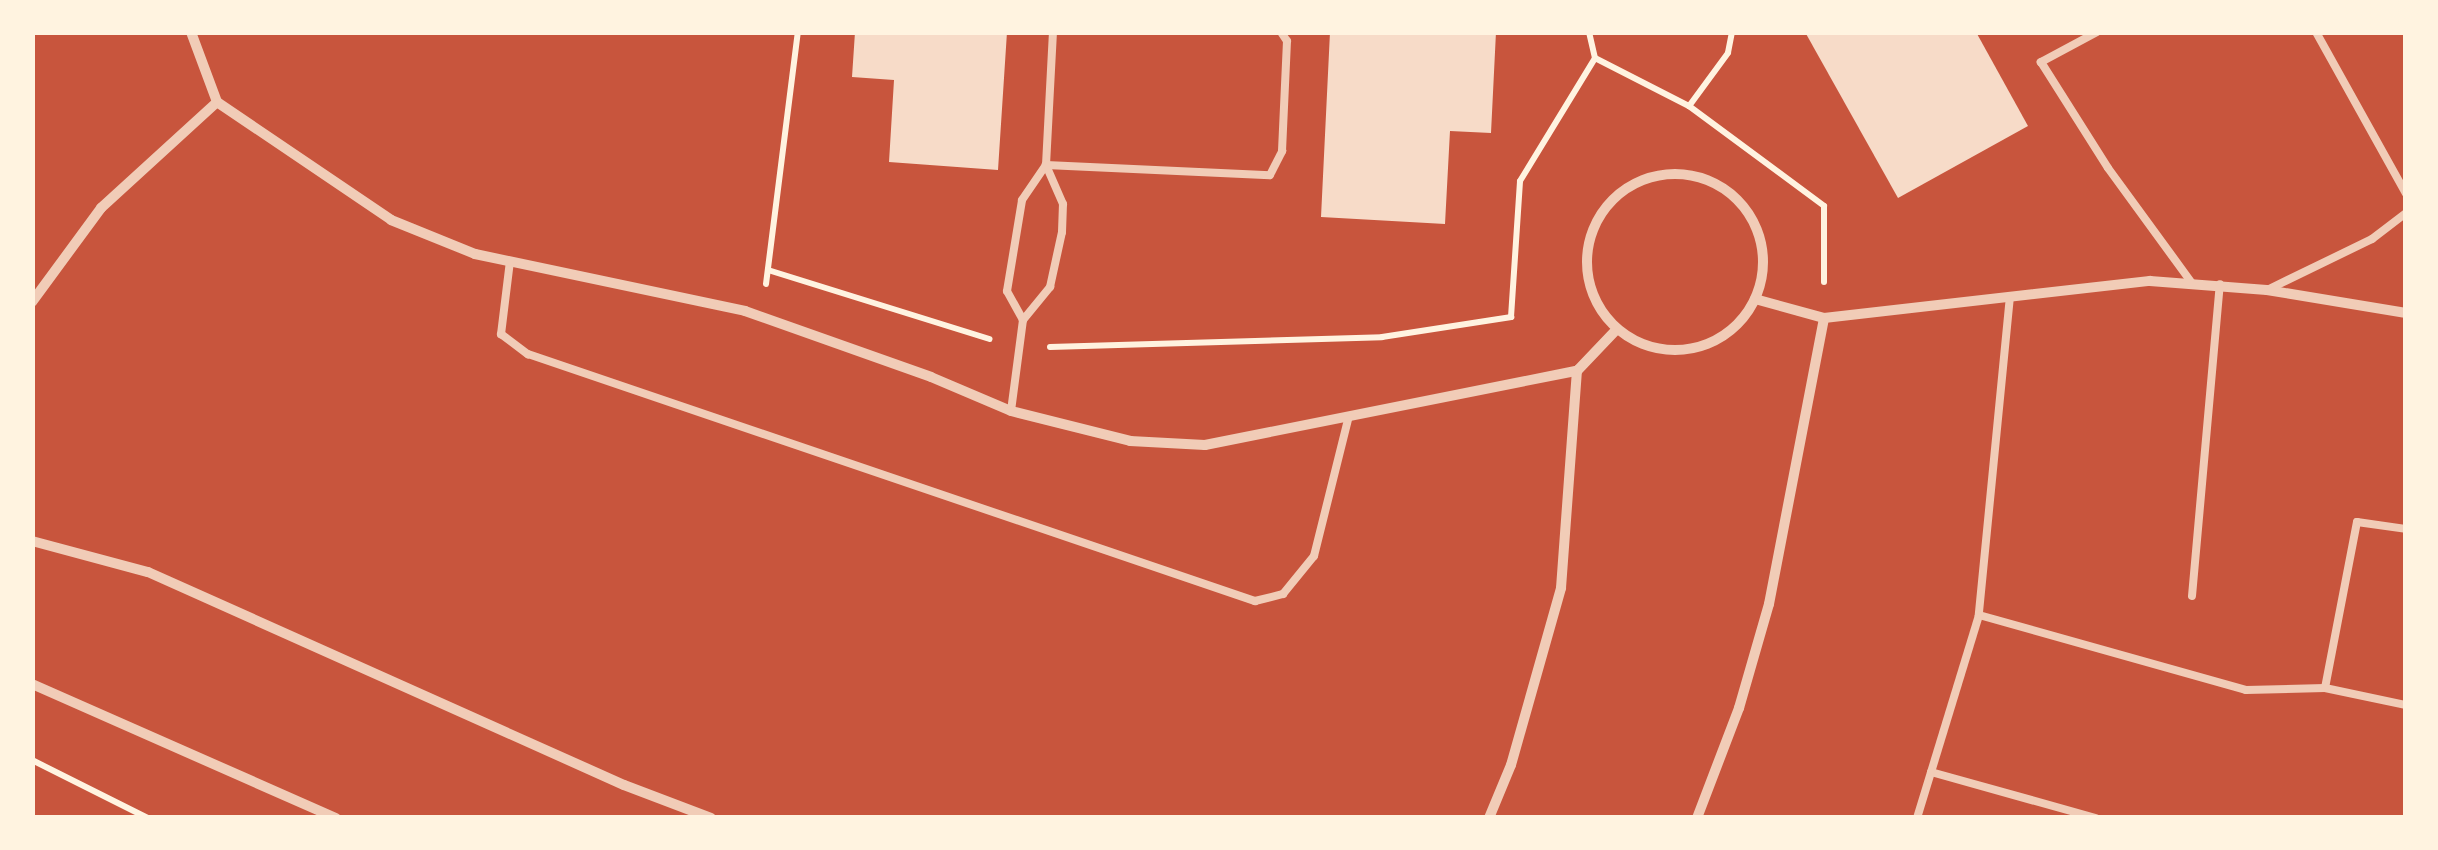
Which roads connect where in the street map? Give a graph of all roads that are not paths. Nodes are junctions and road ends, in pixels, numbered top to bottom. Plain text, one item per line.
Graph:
1 (191, 32) edge
2 (1054, 32) edge
3 (1281, 32) edge
4 (2097, 32) edge
5 (2316, 32) edge
6 (217, 102) junction
7 (1046, 165) junction
8 (2406, 194) edge
9 (2406, 214) edge
10 (510, 261) junction
11 (2192, 283) junction
12 (2220, 284) junction
13 (2268, 290) junction
14 (2010, 296) junction
15 (1756, 300) junction
16 (32, 302) edge
17 (2406, 313) edge
18 (1824, 318) junction
19 (1023, 320) junction
20 (1618, 329) junction
21 (1576, 372) junction
22 (1010, 411) junction
23 (1350, 416) junction
24 (2406, 529) edge
25 (32, 540) edge
26 (2192, 596) dead end
27 (1979, 615) junction
28 (32, 684) edge
29 (2325, 688) junction
30 (2406, 706) edge
31 (1931, 772) junction
32 (336, 818) edge
33 (711, 818) edge
34 (1489, 818) edge
35 (1697, 818) edge
36 (1917, 818) edge
37 (2096, 818) edge

1 - 6 street
2 - 7 lane
3 - 7 lane
4 - 11 lane
5 - 8 lane
6 - 10 street
6 - 16 street
7 - 19 lane
7 - 19 lane
9 - 13 lane
10 - 22 street
10 - 23 lane
11 - 12 street
11 - 14 street
12 - 13 street
12 - 26 lane
13 - 17 street
14 - 18 street
14 - 27 lane
15 - 18 street
15 - 20 street
15 - 20 street
18 - 35 street
19 - 22 lane
20 - 21 street
21 - 23 street
21 - 34 street
22 - 23 street
24 - 29 lane
25 - 33 street
27 - 29 lane
27 - 31 lane
28 - 32 street
29 - 30 lane
31 - 36 lane
31 - 37 lane

